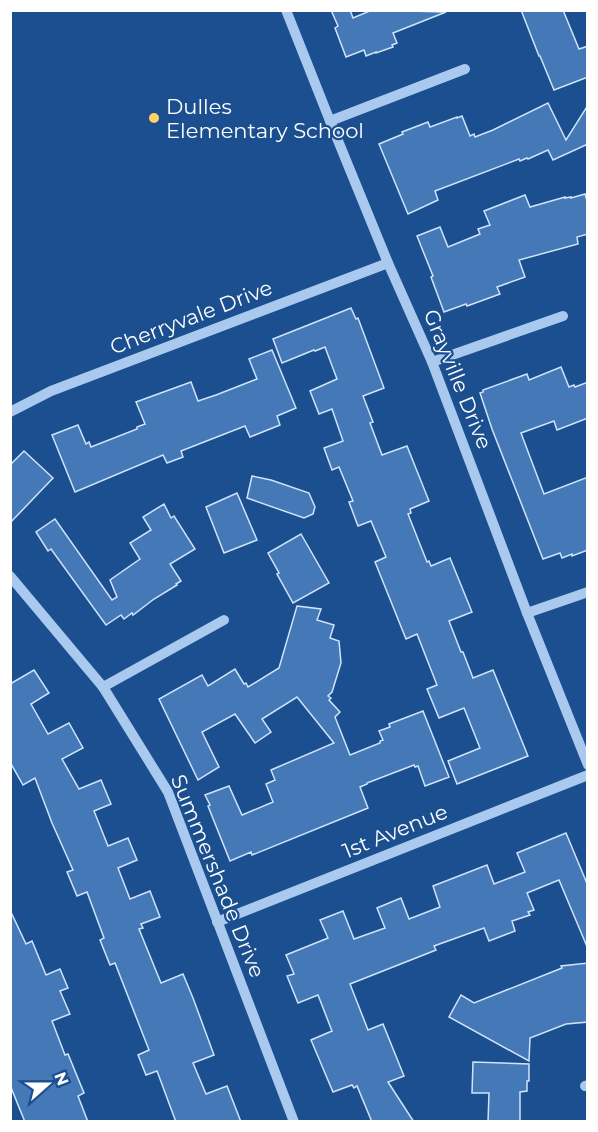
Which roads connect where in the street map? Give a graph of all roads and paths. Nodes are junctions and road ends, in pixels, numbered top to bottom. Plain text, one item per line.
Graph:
1 (286, 10) edge
2 (465, 69) dead end
3 (330, 121) junction
4 (388, 263) junction
5 (563, 316) dead end
6 (432, 362) junction
7 (10, 412) edge
8 (10, 576) edge
9 (588, 592) edge
10 (527, 613) junction
11 (224, 620) dead end
12 (103, 687) junction
13 (588, 765) edge
14 (588, 775) edge
15 (216, 922) junction
16 (294, 1122) edge

1 - 3 street, Grayville Drive
2 - 3 street
3 - 4 street, Grayville Drive
4 - 6 street, Grayville Drive
4 - 7 street, Cherryvale Drive
5 - 6 street
6 - 10 street, Grayville Drive
8 - 12 street, Summershade Drive
9 - 10 street
10 - 13 street, Grayville Drive
11 - 12 street
12 - 15 street, Summershade Drive
14 - 15 street, 1st Avenue
15 - 16 street, Summershade Drive

